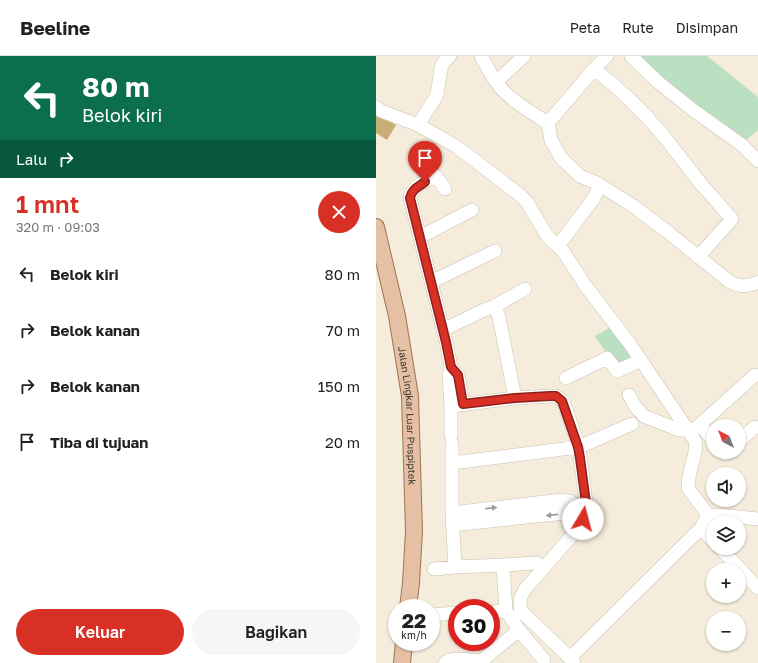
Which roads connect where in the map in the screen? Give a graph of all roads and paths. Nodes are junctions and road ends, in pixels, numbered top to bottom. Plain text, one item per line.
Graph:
1 (450, 56) edge
2 (482, 56) edge
3 (524, 56) edge
4 (607, 56) edge
5 (631, 56) edge
6 (594, 69) junction
7 (496, 82) junction
8 (376, 107) edge
9 (548, 123) junction
10 (418, 125) junction
11 (758, 161) edge
12 (596, 183) junction
13 (445, 189) dead end
14 (472, 210) dead end
15 (376, 226) edge
16 (420, 237) junction
17 (558, 246) junction
18 (495, 250) dead end
19 (698, 257) junction
20 (431, 282) junction
21 (758, 282) edge
22 (525, 289) dead end
23 (495, 306) junction
24 (443, 330) junction
25 (641, 360) junction
26 (755, 376) dead end
27 (566, 378) dead end
28 (629, 395) dead end
29 (515, 398) junction
30 (457, 405) junction
31 (632, 424) dead end
32 (694, 427) junction
33 (755, 427) dead end
34 (706, 435) edge
35 (746, 435) edge
36 (578, 447) junction
37 (452, 463) junction
38 (708, 515) joint
39 (727, 515) edge
40 (746, 517) edge
41 (452, 519) junction
42 (706, 519) edge
43 (758, 519) edge
44 (701, 528) junction
45 (706, 533) edge
46 (727, 555) edge
47 (537, 563) dead end
48 (503, 565) junction
49 (455, 568) junction
50 (434, 569) dead end
51 (758, 588) edge
52 (409, 599) edge
53 (500, 611) edge
54 (506, 611) junction
55 (519, 630) junction
56 (403, 651) edge
57 (572, 661) edge
58 (480, 662) edge
59 (402, 663) edge
60 (445, 663) edge
61 (544, 663) edge

1 - 10 street
2 - 7 street
3 - 7 street
4 - 6 street
5 - 11 street
6 - 9 street
6 - 19 street
7 - 9 street
8 - 10 street
9 - 12 street
10 - 17 street
12 - 17 street
12 - 19 street
13 - 16 street
14 - 16 street
15 - 52 main road, Jalan Lingkar Luar Puspiptek
16 - 20 street
17 - 25 street
18 - 20 street
19 - 21 street
20 - 24 street
22 - 23 street
23 - 24 street
23 - 29 street
24 - 30 street
25 - 27 street
25 - 32 street
26 - 32 street
28 - 32 street
29 - 30 street
29 - 36 street
30 - 37 street
31 - 36 street
32 - 34 street
32 - 38 street
33 - 35 street
36 - 37 street
36 - 57 street
37 - 41 street
38 - 39 street
40 - 43 street
41 -> 41 street
41 - 49 street
42 - 44 street
44 - 45 street
44 - 57 street
46 - 51 street
47 - 48 street
48 - 49 street
48 - 54 street
49 - 50 street
53 - 54 street
54 - 55 street
55 - 58 street
55 - 61 street
56 - 59 main road
58 - 60 street

